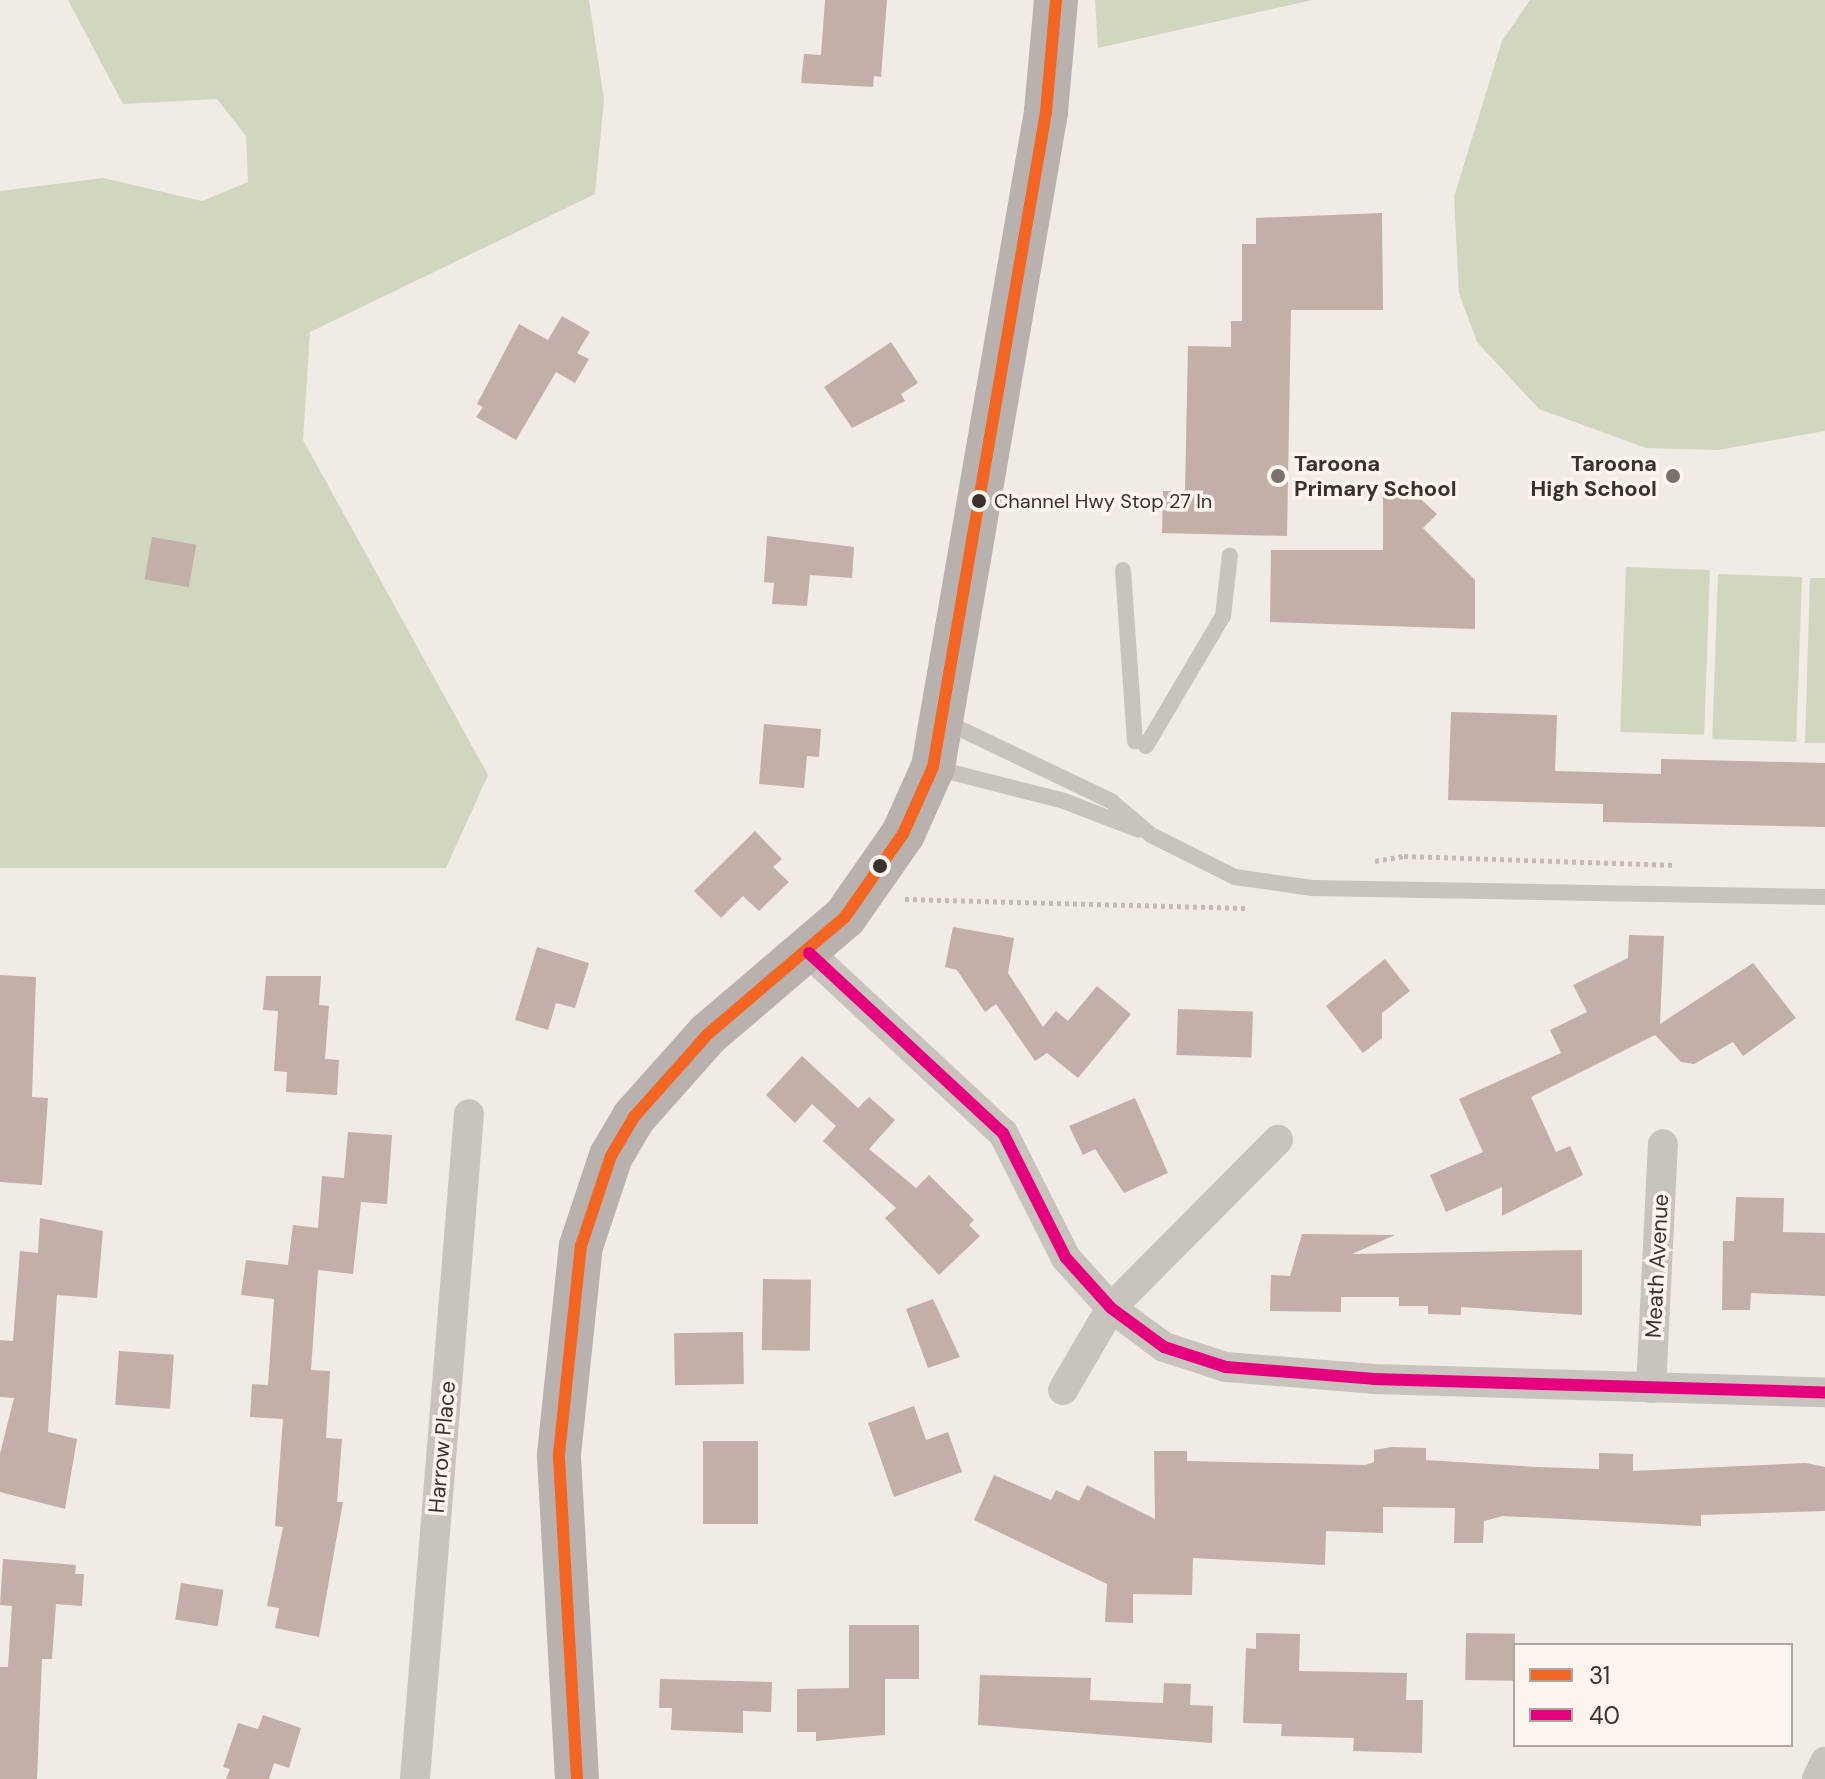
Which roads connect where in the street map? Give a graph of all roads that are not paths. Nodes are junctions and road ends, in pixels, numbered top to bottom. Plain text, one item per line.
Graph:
1 (1056, 0) edge
2 (1230, 555) dead end
3 (1123, 570) dead end
4 (946, 722) junction
5 (933, 767) junction
6 (1151, 835) junction
7 (1825, 897) edge
8 (809, 953) junction
9 (469, 1114) dead end
10 (1278, 1140) dead end
11 (1663, 1144) dead end
12 (1111, 1308) junction
13 (1651, 1388) junction
14 (1063, 1390) dead end
15 (1825, 1392) edge
16 (1825, 1762) edge
17 (415, 1779) edge
18 (577, 1779) edge
19 (1817, 1779) edge

1 - 4 main road
2 - 3 lane
4 - 5 main road
4 - 6 lane
5 - 6 lane
5 - 8 main road
6 - 7 lane
8 - 12 street
8 - 18 main road
9 - 17 street, Harrow Place
10 - 12 street
11 - 13 street, Meath Avenue
12 - 13 street
12 - 14 street
13 - 15 street
16 - 19 street

